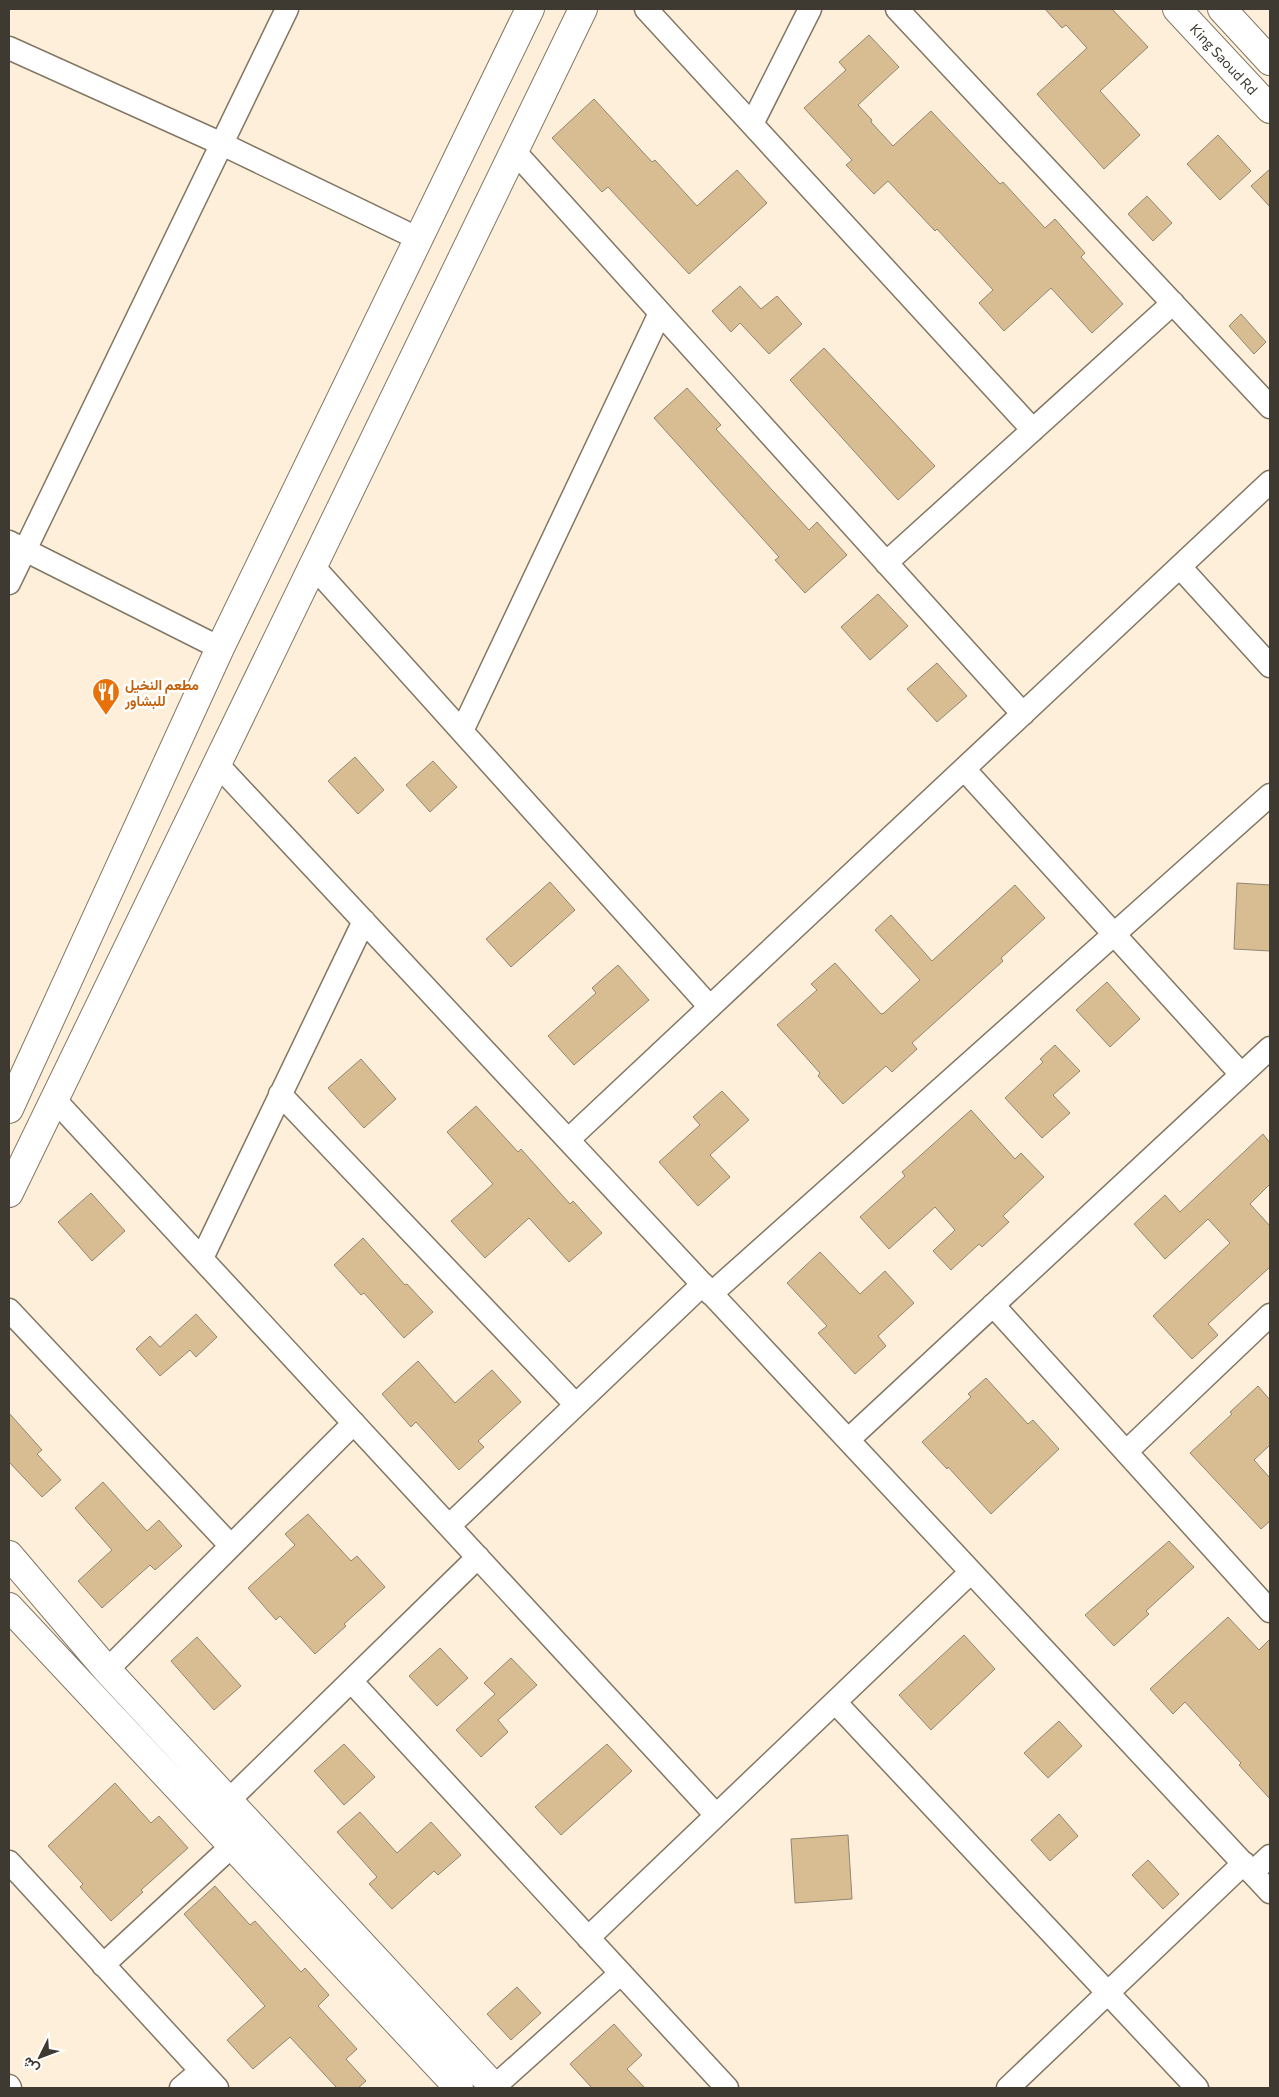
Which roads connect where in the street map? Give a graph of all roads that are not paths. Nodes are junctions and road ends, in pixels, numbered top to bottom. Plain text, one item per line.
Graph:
1 (287, 9) edge
2 (530, 9) edge
3 (583, 9) edge
4 (646, 9) edge
5 (810, 9) edge
6 (897, 9) edge
7 (1177, 9) edge
8 (1222, 9) edge
9 (9, 48) edge
10 (1270, 61) edge
11 (1270, 110) edge
12 (752, 124) junction
13 (222, 144) junction
14 (514, 151) junction
15 (418, 238) junction
16 (1173, 304) junction
17 (660, 313) junction
18 (1270, 407) edge
19 (1033, 430) junction
20 (1270, 482) edge
21 (17, 546) edge
22 (886, 563) junction
23 (312, 566) junction
24 (1180, 567) junction
25 (9, 583) edge
26 (220, 648) junction
27 (1270, 666) edge
28 (1023, 714) junction
29 (462, 731) junction
30 (217, 764) junction
31 (964, 769) junction
32 (1270, 795) edge
33 (364, 921) junction
34 (1114, 934) junction
35 (710, 1007) junction
36 (1270, 1048) edge
37 (1241, 1074) junction
38 (280, 1094) junction
39 (54, 1099) junction
40 (9, 1110) edge
41 (568, 1140) junction
42 (9, 1193) edge
43 (202, 1258) junction
44 (707, 1289) junction
45 (993, 1305) junction
46 (9, 1310) edge
47 (1270, 1314) edge
48 (576, 1405) junction
49 (354, 1423) junction
50 (848, 1440) junction
51 (1126, 1452) junction
52 (449, 1526) junction
53 (231, 1546) junction
54 (9, 1555) edge
55 (478, 1557) junction
56 (971, 1572) junction
57 (1266, 1597) edge
58 (9, 1606) edge
59 (107, 1670) junction
60 (351, 1680) junction
61 (835, 1702) junction
62 (228, 1801) junction
63 (716, 1815) junction
64 (233, 1845) junction
65 (1270, 1856) edge
66 (9, 1862) edge
67 (1248, 1868) junction
68 (300, 1878) junction
69 (1270, 1892) edge
70 (282, 1897) junction
71 (588, 1938) junction
72 (103, 1965) junction
73 (621, 1973) junction
74 (1108, 1993) junction
75 (201, 2071) junction
76 (452, 2086) edge
77 (181, 2088) edge
78 (217, 2088) edge
79 (494, 2088) edge
80 (727, 2088) edge
81 (1008, 2088) edge
82 (1198, 2088) edge

1 - 13 street
2 - 15 street
3 - 14 street
4 - 12 street
5 - 12 street
6 - 16 street
7 - 11 street, King Saoud Rd
8 - 10 street
9 - 13 street
12 - 19 street
13 - 15 street
13 - 21 street
14 - 17 street
14 - 23 street
15 - 26 street
16 - 18 street
16 - 19 street
17 - 22 street
17 - 29 street
19 - 22 street
20 - 24 street
21 - 25 street
21 - 26 street
22 - 28 street
23 - 29 street
23 - 30 street
24 - 27 street
24 - 28 street
26 - 40 street
28 - 31 street
29 - 35 street
30 - 33 street
30 - 39 street
31 - 34 street
31 - 35 street
32 - 34 street
33 - 38 street
33 - 41 street
34 - 37 street
34 - 44 street
35 - 41 street
36 - 37 street
37 - 45 street
38 - 43 street
38 - 48 street
39 - 42 street
39 - 43 street
41 - 44 street
43 - 49 street
44 - 48 street
44 - 50 street
45 - 50 street
45 - 51 street
46 - 53 street
47 - 51 street
48 - 52 street
49 - 52 street
49 - 53 street
50 - 56 street
51 - 57 street
52 - 55 street
53 - 59 street
54 - 59 street
55 - 60 street
55 - 63 street
56 - 61 street
56 - 67 street
58 - 64 street
59 - 62 street
60 - 62 street
60 - 71 street
61 - 63 street
61 - 74 street
62 - 68 street
63 - 71 street
64 - 70 street
64 - 72 street
65 - 67 street
66 - 72 street
67 - 69 street
67 - 74 street
68 - 70 street
68 - 79 street
70 - 76 street
71 - 73 street
72 - 75 street
73 - 79 street
73 - 80 street
74 - 81 street
74 - 82 street
75 - 77 street
75 - 78 street

